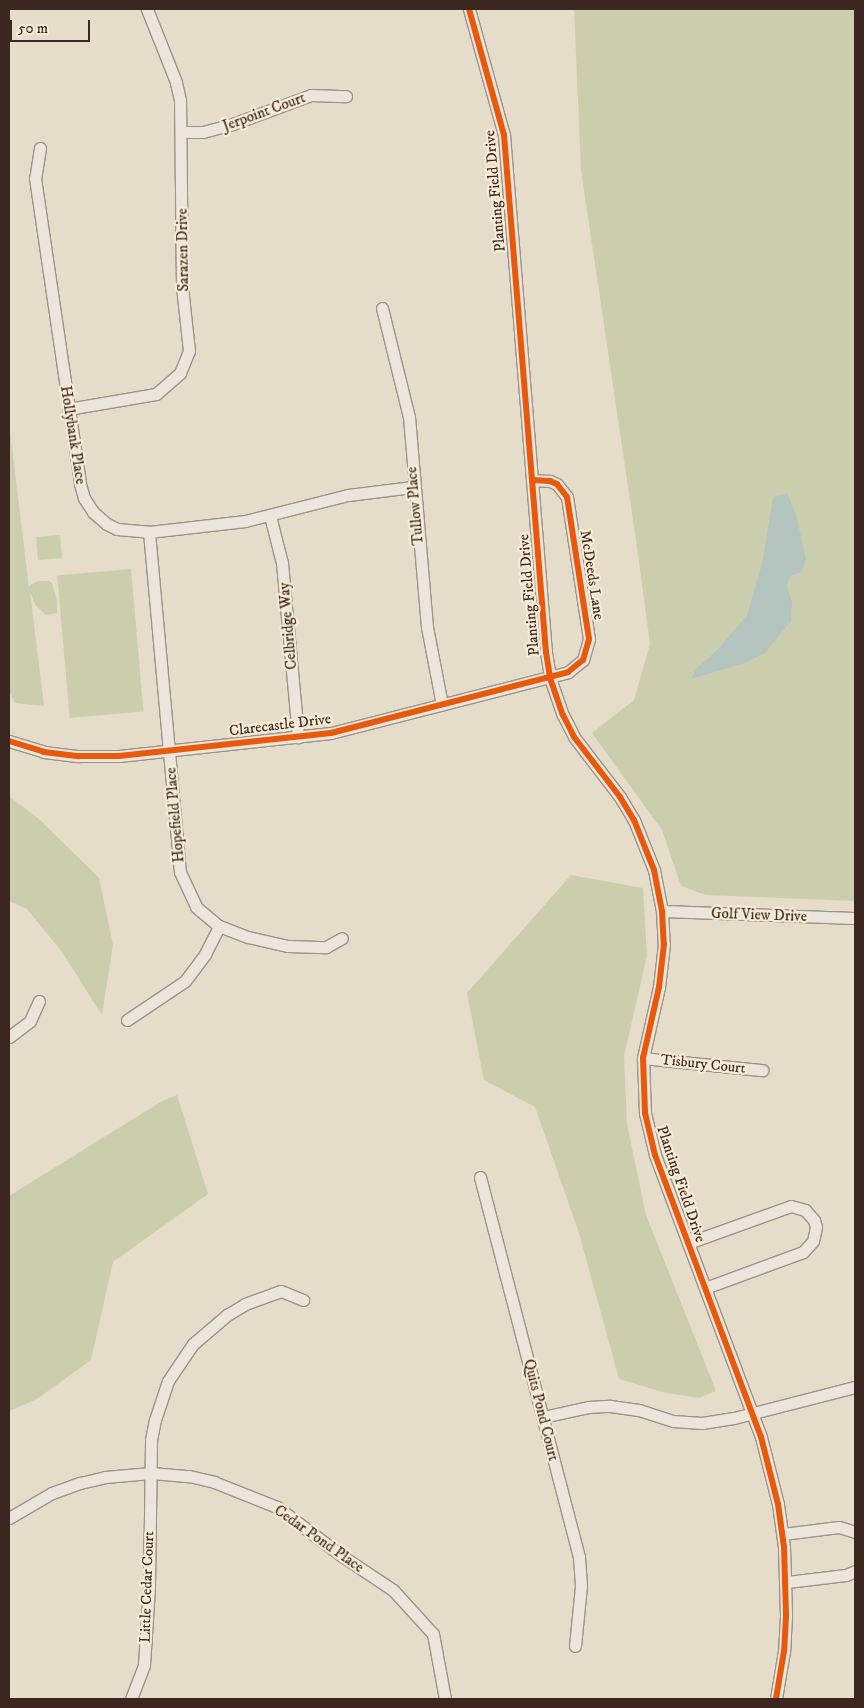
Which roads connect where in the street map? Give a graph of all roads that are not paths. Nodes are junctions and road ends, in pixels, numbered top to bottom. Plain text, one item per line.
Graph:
1 (147, 9) edge
2 (471, 10) edge
3 (346, 96) dead end
4 (182, 132) junction
5 (40, 148) dead end
6 (382, 308) dead end
7 (68, 409) junction
8 (532, 480) junction
9 (413, 486) junction
10 (270, 516) junction
11 (150, 532) junction
12 (550, 678) junction
13 (442, 705) junction
14 (298, 737) junction
15 (9, 741) edge
16 (170, 750) junction
17 (662, 911) junction
18 (855, 918) edge
19 (219, 926) junction
20 (342, 938) dead end
21 (39, 1001) dead end
22 (127, 1020) dead end
23 (9, 1037) edge
24 (643, 1058) junction
25 (762, 1070) dead end
26 (480, 1177) dead end
27 (688, 1243) junction
28 (705, 1288) junction
29 (302, 1300) dead end
30 (855, 1387) edge
31 (752, 1413) junction
32 (543, 1417) junction
33 (151, 1473) junction
34 (9, 1518) edge
35 (855, 1532) edge
36 (783, 1534) junction
37 (855, 1570) edge
38 (787, 1582) junction
39 (575, 1646) dead end
40 (131, 1699) edge
41 (445, 1699) edge
42 (776, 1699) edge

1 - 4 street, Sarazen Drive
2 - 8 street, Planting Field Drive
3 - 4 street, Jerpoint Court
4 - 7 street, Sarazen Drive
5 - 7 street, Hollybank Place
6 - 9 street, Tullow Place
7 - 11 street, Hollybank Place
8 - 12 street, Planting Field Drive
8 - 12 street, McDeeds Lane
9 - 10 street, Hollybank Place
9 - 13 street, Tullow Place
10 - 11 street, Hollybank Place
10 - 14 street, Celbridge Way
11 - 16 street, Hopefield Place
12 - 13 street, Clarecastle Drive
12 - 17 street, Planting Field Drive
13 - 14 street, Clarecastle Drive
14 - 16 street, Clarecastle Drive
15 - 16 street, Clarecastle Drive
16 - 19 street, Hopefield Place
17 - 18 street, Golf View Drive
17 - 24 street, Planting Field Drive
19 - 20 street, Hopefield Place
19 - 22 street
21 - 23 street
24 - 25 street, Tisbury Court
24 - 27 street, Planting Field Drive
26 - 32 street, Quits Pond Court
27 - 28 street, Planting Field Drive
27 - 28 street
28 - 31 street, Planting Field Drive
29 - 33 street, Little Cedar Court
30 - 31 street
31 - 32 street
31 - 36 street, Planting Field Drive
32 - 39 street, Quits Pond Court
33 - 34 street, Cedar Pond Place
33 - 40 street, Little Cedar Court
33 - 41 street, Cedar Pond Place
35 - 36 street
36 - 38 street, Planting Field Drive
37 - 38 street
38 - 42 street, Planting Field Drive

